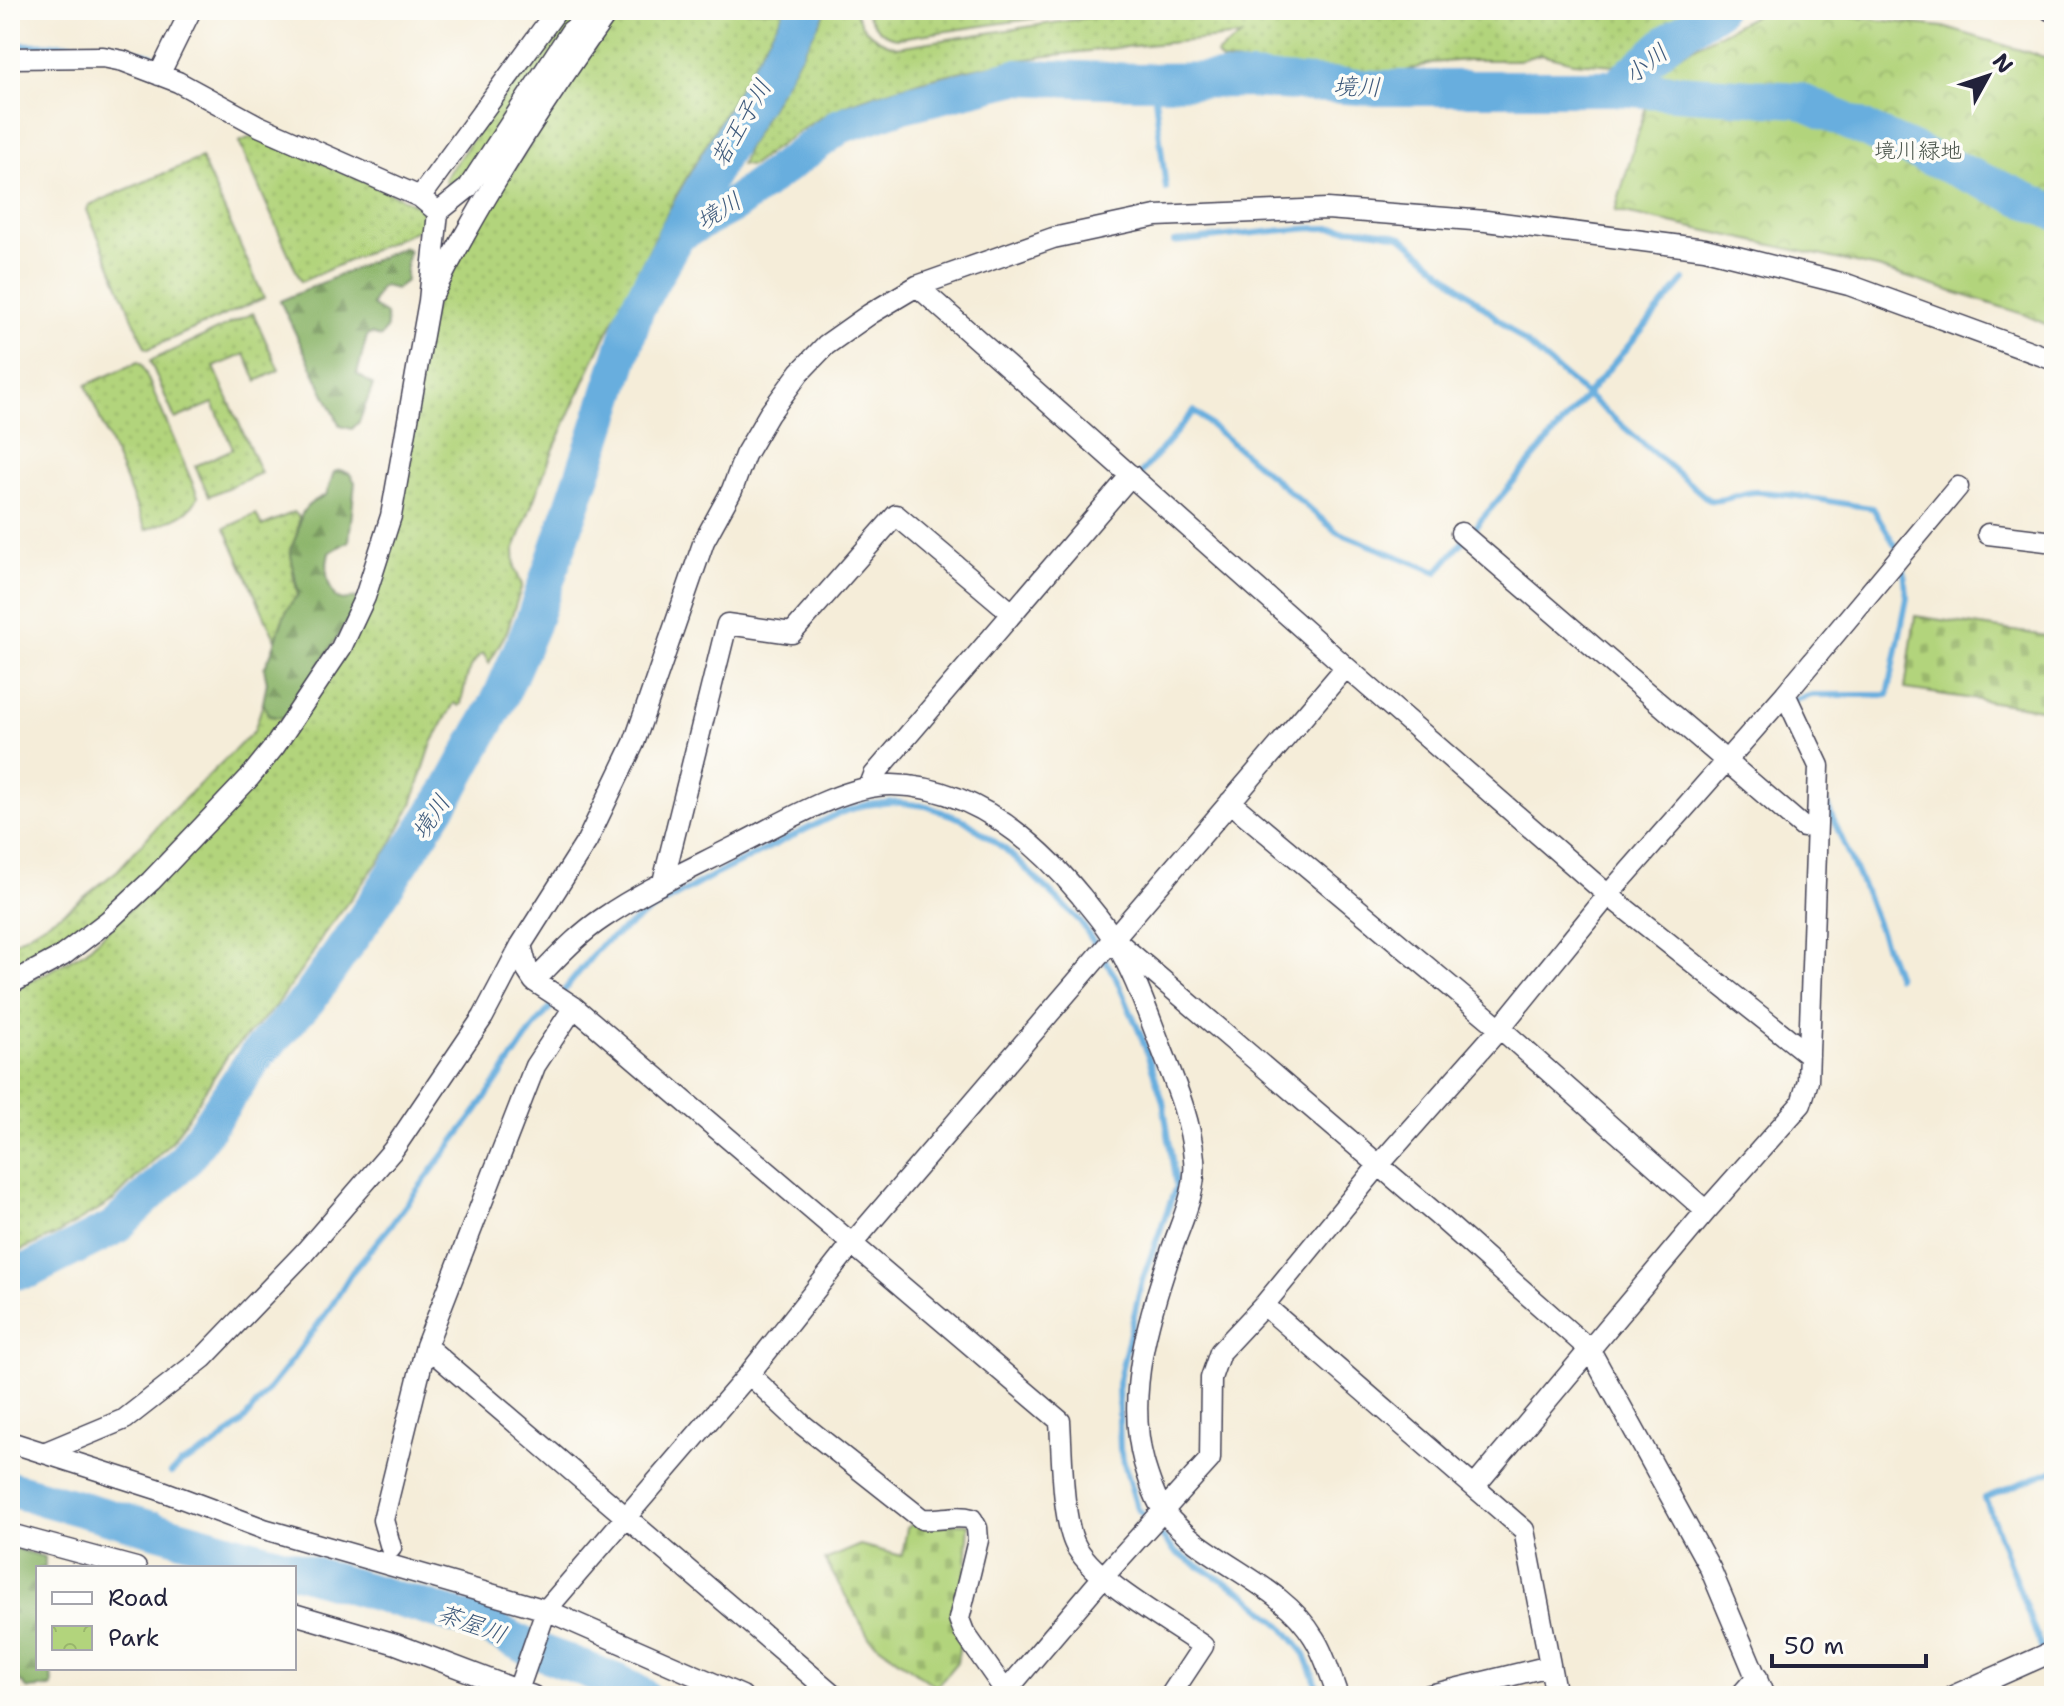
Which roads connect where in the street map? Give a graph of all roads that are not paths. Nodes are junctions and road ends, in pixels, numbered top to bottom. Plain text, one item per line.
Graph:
1 (191, 10) edge
2 (557, 10) edge
3 (601, 10) edge
4 (609, 10) edge
5 (10, 58) edge
6 (159, 75) junction
7 (420, 197) junction
8 (438, 212) junction
9 (917, 286) junction
10 (429, 301) junction
11 (2054, 360) edge
12 (1131, 475) junction
13 (1958, 487) dead end
14 (1461, 533) dead end
15 (1988, 534) dead end
16 (2054, 542) edge
17 (1012, 613) junction
18 (1346, 667) junction
19 (1785, 694) junction
20 (1726, 762) junction
21 (870, 785) junction
22 (1230, 802) junction
23 (1803, 827) dead end
24 (663, 882) junction
25 (1608, 895) junction
26 (1114, 938) junction
27 (521, 945) junction
28 (534, 981) junction
29 (10, 984) edge
30 (574, 1007) junction
31 (1500, 1028) junction
32 (1809, 1055) junction
33 (1379, 1165) junction
34 (1706, 1211) junction
35 (851, 1245) junction
36 (1264, 1305) junction
37 (426, 1346) junction
38 (1590, 1350) junction
39 (749, 1374) junction
40 (10, 1442) edge
41 (46, 1452) junction
42 (1475, 1486) junction
43 (1164, 1512) junction
44 (626, 1515) junction
45 (10, 1534) edge
46 (391, 1548) dead end
47 (129, 1566) edge
48 (1103, 1577) junction
49 (546, 1610) junction
50 (296, 1615) edge
51 (2054, 1651) edge
52 (1550, 1666) junction
53 (1760, 1686) edge
54 (522, 1691) edge
55 (1004, 1694) edge
56 (742, 1696) edge
57 (835, 1696) edge
58 (1170, 1696) edge
59 (1338, 1696) edge
60 (1426, 1696) edge
61 (1556, 1696) edge
62 (1740, 1696) edge
63 (1953, 1696) edge

1 - 6 street
2 - 7 street
3 - 8 street
4 - 10 street
5 - 6 street
6 - 7 street
7 - 8 street
8 - 10 street
9 - 11 street
9 - 12 street
9 - 27 street
10 - 29 street
12 - 17 street
12 - 18 street
13 - 19 street
14 - 20 street
15 - 16 street
17 - 21 street
17 - 24 street
18 - 22 street
18 - 25 street
19 - 20 street
19 - 32 street
20 - 23 street
20 - 25 street
21 - 24 street
21 - 26 street
22 - 26 street
22 - 31 street
24 - 28 street
25 - 31 street
25 - 32 street
26 - 33 street
26 - 35 street
26 - 43 street
27 - 28 street
27 - 41 street
28 - 30 street
30 - 35 street
30 - 37 street
31 - 33 street
31 - 34 street
32 - 34 street
33 - 36 street
33 - 38 street
34 - 38 street
35 - 39 street
35 - 48 street
36 - 42 street
36 - 43 street
37 - 44 street
37 - 46 street
38 - 42 street
38 - 53 street
39 - 44 street
39 - 55 street
40 - 41 street
41 - 49 street
42 - 52 street
43 - 48 street
43 - 59 street
44 - 49 street
44 - 57 street
45 - 47 street
48 - 55 street
48 - 58 street
49 - 54 street
49 - 56 street
50 - 54 street
51 - 63 street
52 - 60 street
52 - 61 street
53 - 62 street

